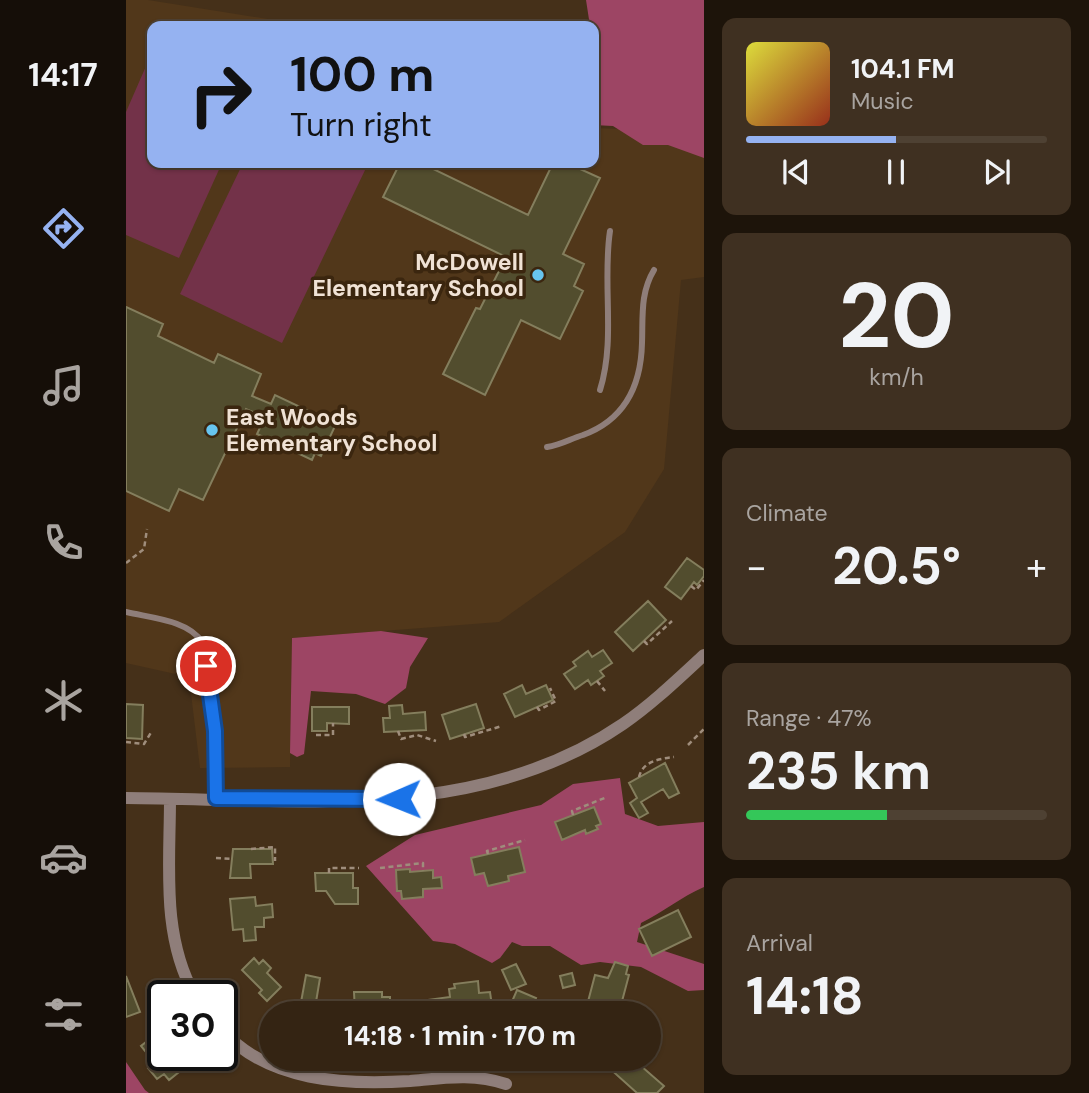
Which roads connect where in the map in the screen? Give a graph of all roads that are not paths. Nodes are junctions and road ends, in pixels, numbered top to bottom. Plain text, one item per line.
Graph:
1 (610, 231) dead end
2 (654, 270) dead end
3 (600, 390) dead end
4 (547, 447) dead end
5 (126, 612) edge
6 (704, 655) edge
7 (126, 798) edge
8 (216, 798) junction
9 (170, 799) junction
10 (188, 980) edge
11 (238, 1042) edge
12 (506, 1084) dead end

1 - 3 lane
2 - 4 lane
5 - 8 lane
6 - 8 street
7 - 9 street
8 - 9 street
9 - 10 street
11 - 12 street

